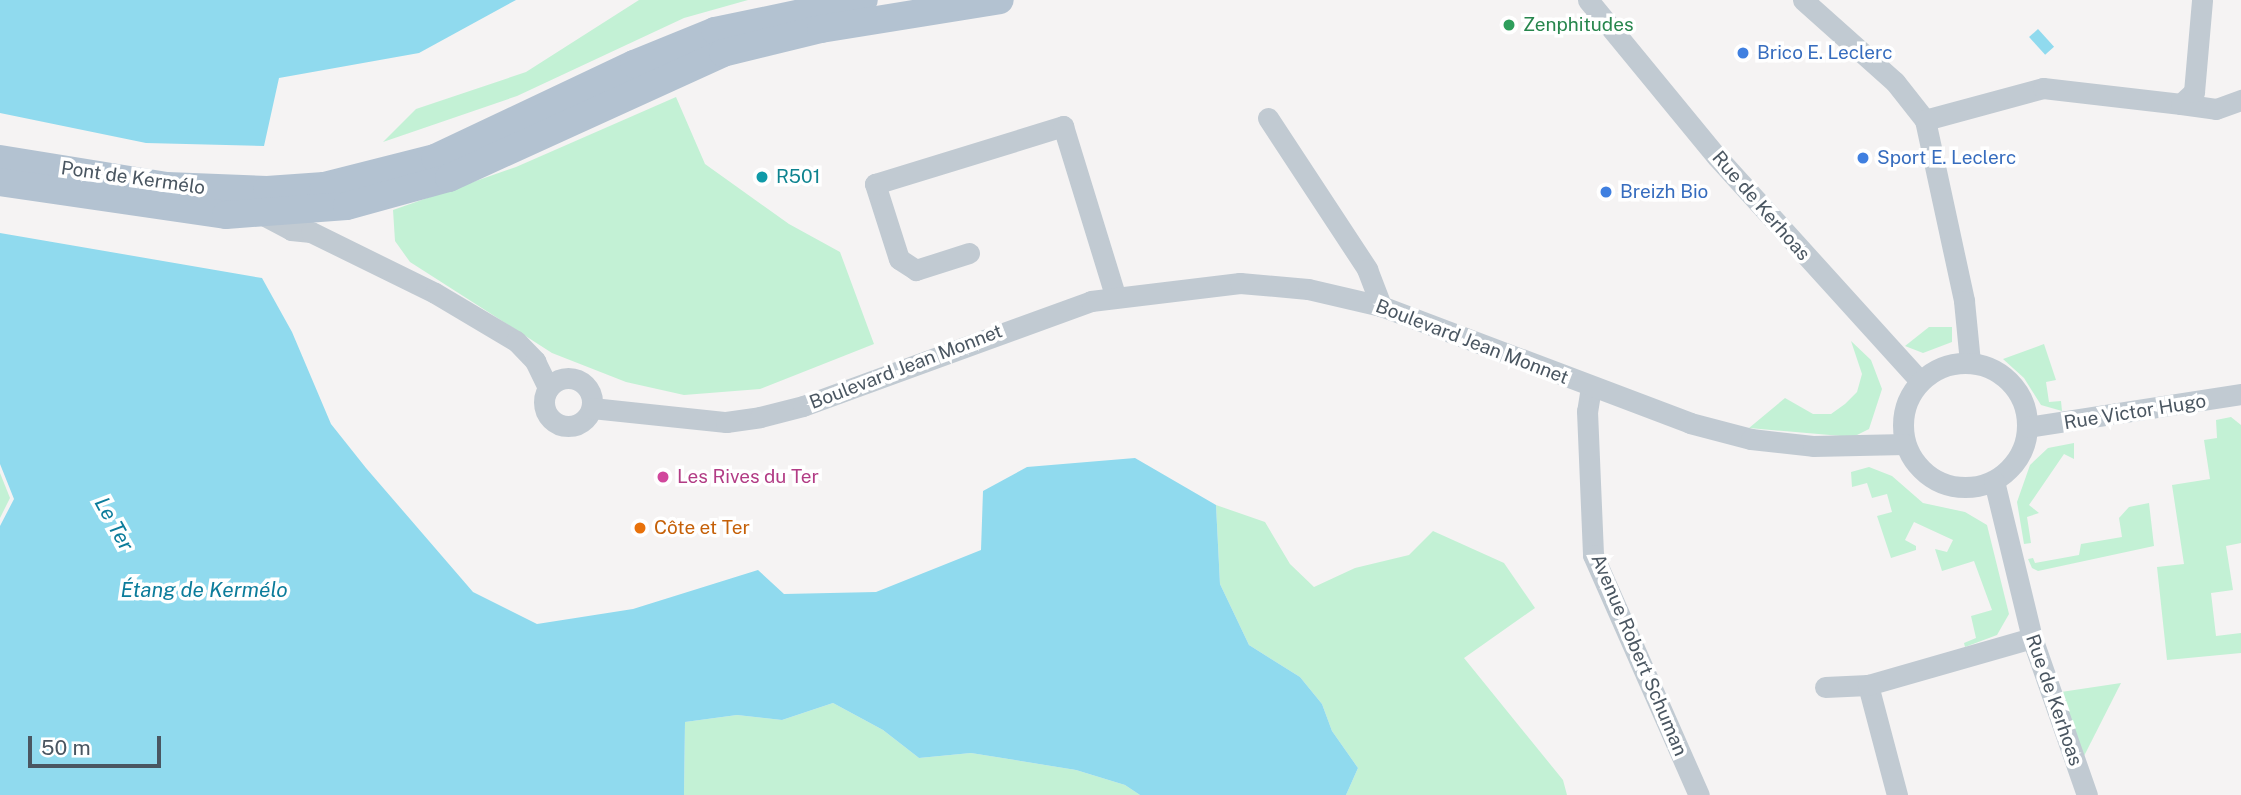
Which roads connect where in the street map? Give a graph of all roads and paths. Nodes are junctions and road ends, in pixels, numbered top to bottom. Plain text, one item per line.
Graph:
1 (864, 0) edge
2 (1000, 0) edge
3 (1570, 0) edge
4 (1588, 0) edge
5 (1803, 0) edge
6 (2202, 0) edge
7 (1606, 26) junction
8 (2241, 100) edge
9 (2181, 104) junction
10 (1268, 118) dead end
11 (1925, 120) junction
12 (0, 159) edge
13 (0, 182) edge
14 (266, 203) junction
15 (969, 253) dead end
16 (1115, 295) junction
17 (1381, 306) junction
18 (1970, 362) junction
19 (1920, 381) junction
20 (1591, 387) junction
21 (548, 388) junction
22 (2241, 394) edge
23 (592, 408) junction
24 (2028, 427) junction
25 (1905, 444) junction
26 (1994, 481) junction
27 (2032, 638) junction
28 (1867, 685) junction
29 (1825, 687) dead end
30 (1699, 795) edge
31 (1897, 795) edge
32 (2087, 795) edge

1 - 14 main road
2 - 14 main road
3 - 7 street, Rue de Kerhoas
4 - 7 street, Rue de Kerhoas
5 - 11 street
6 - 9 street
7 - 19 street, Rue de Kerhoas
8 - 9 street
9 - 11 street
10 - 17 street
11 - 18 street
12 - 14 main road, Pont de Kermélo
13 - 14 main road, Pont de Kermélo
14 - 21 street
15 - 16 street
16 - 17 street, Boulevard Jean Monnet
16 - 23 street, Boulevard Jean Monnet
17 - 20 street, Boulevard Jean Monnet
18 - 19 street
18 - 24 street
19 - 25 street
20 - 25 street, Boulevard Jean Monnet
20 - 30 street, Avenue Robert Schuman
21 - 23 street
21 - 23 street
22 - 24 street, Rue Victor Hugo
24 - 26 street
25 - 26 street
26 - 27 street, Rue de Kerhoas
27 - 28 street
27 - 32 street, Rue de Kerhoas
28 - 29 street
28 - 31 street

